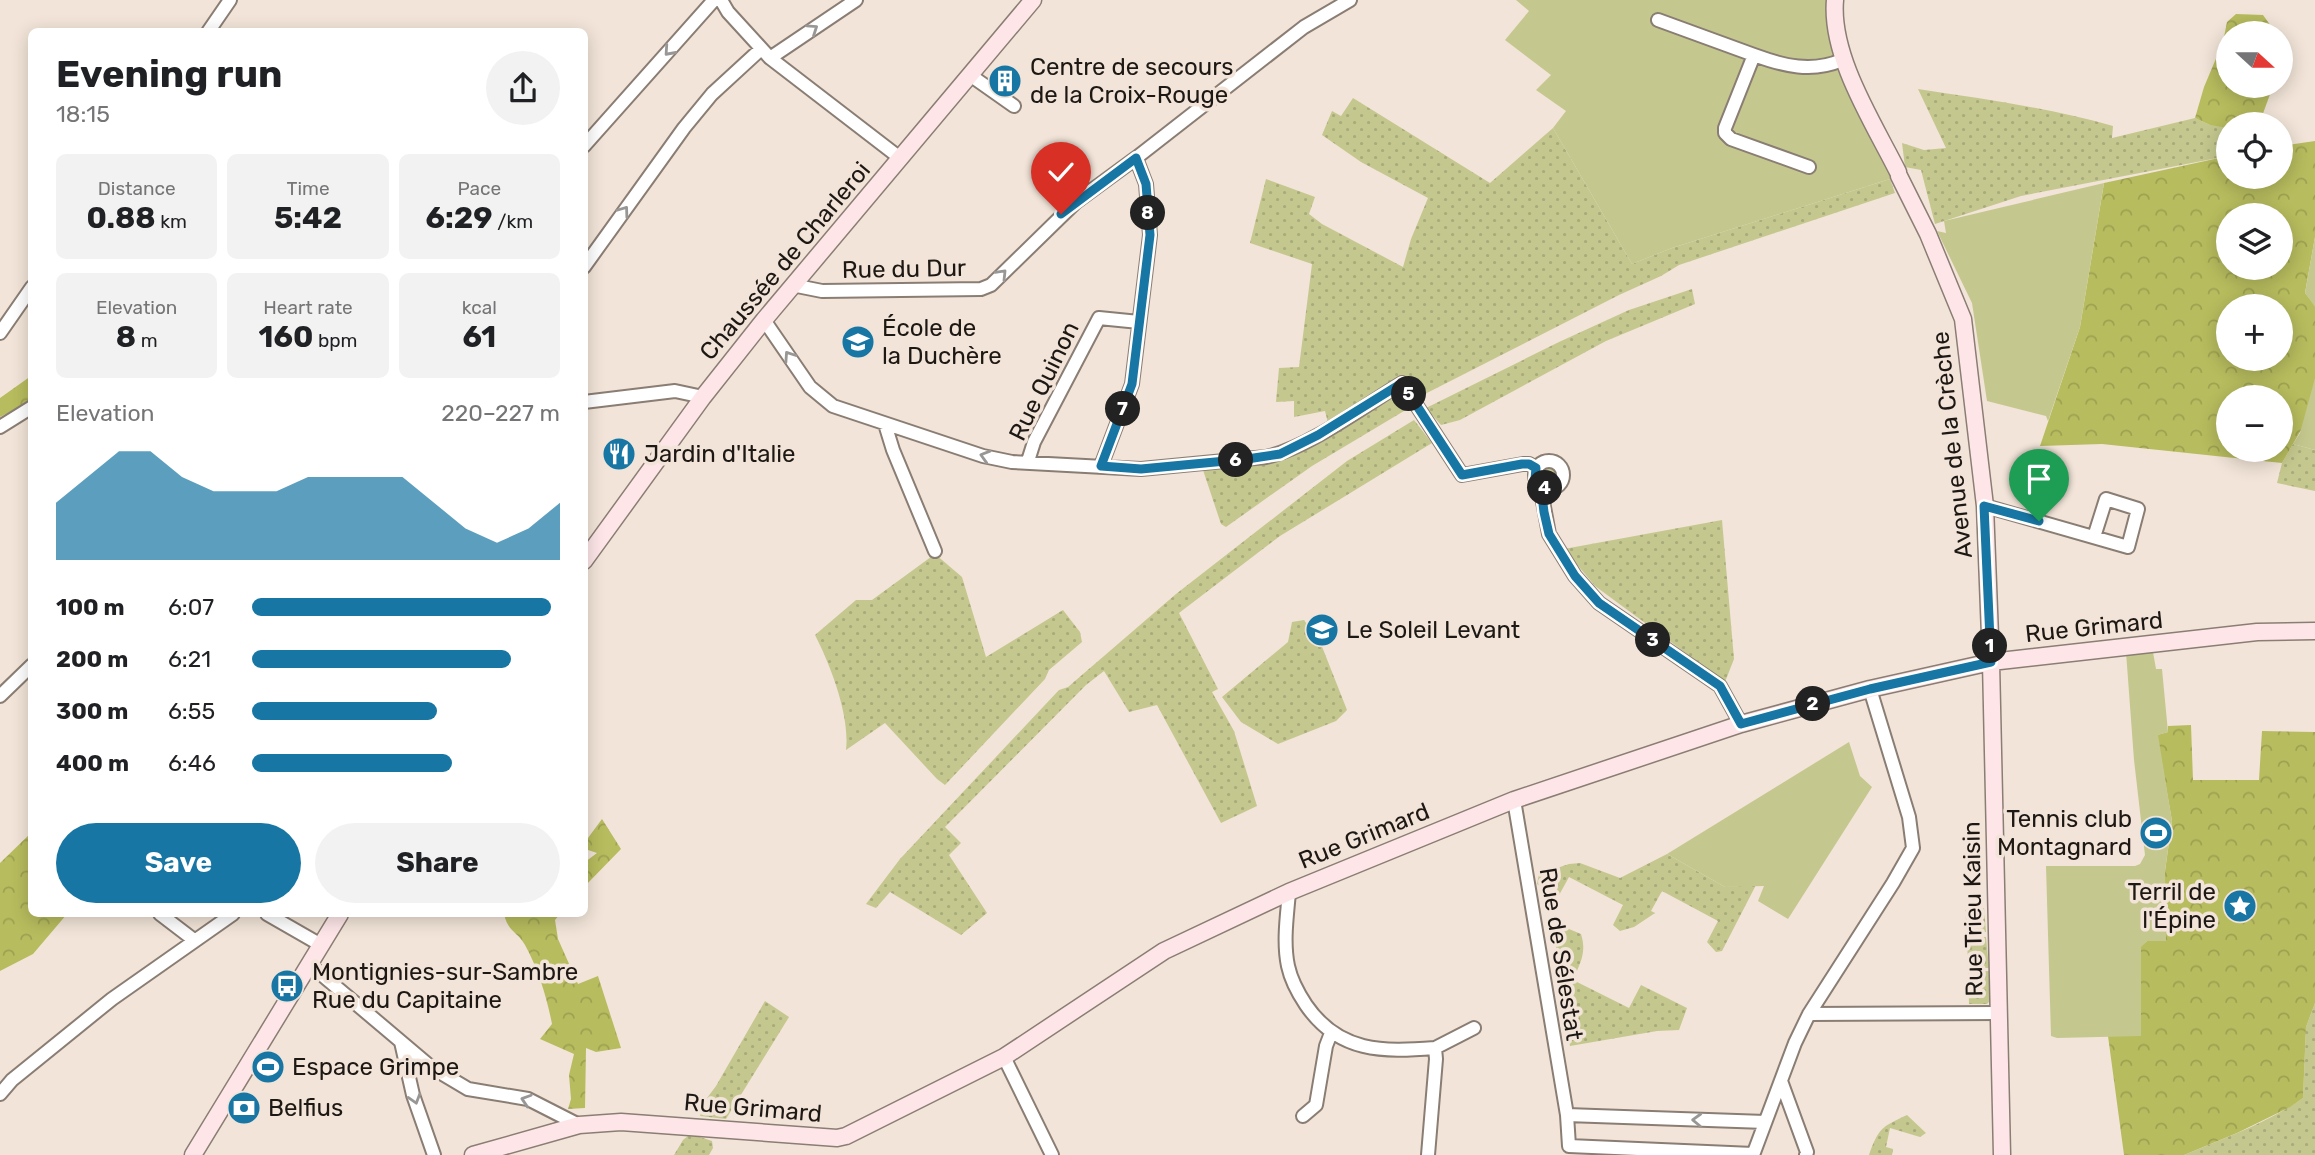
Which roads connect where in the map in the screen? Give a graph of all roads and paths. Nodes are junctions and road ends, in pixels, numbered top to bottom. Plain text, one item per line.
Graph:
1 (230, 0) edge
2 (714, 0) edge
3 (721, 0) edge
4 (856, 0) edge
5 (1033, 0) edge
6 (1350, 0) edge
7 (1835, 0) edge
8 (1658, 20) dead end
9 (211, 28) edge
10 (765, 54) junction
11 (1754, 55) junction
12 (1842, 60) junction
13 (970, 75) junction
14 (1014, 106) dead end
15 (588, 142) edge
16 (900, 158) junction
17 (1136, 158) junction
18 (1809, 167) dead end
19 (588, 261) edge
20 (792, 285) junction
21 (28, 293) edge
22 (764, 320) junction
23 (1139, 322) junction
24 (0, 333) edge
25 (703, 397) junction
26 (588, 402) edge
27 (28, 410) edge
28 (886, 424) junction
29 (0, 427) edge
30 (1028, 461) junction
31 (1101, 466) junction
32 (1536, 468) junction
33 (1545, 488) junction
34 (1984, 506) junction
35 (2094, 537) dead end
36 (935, 551) dead end
37 (588, 555) edge
38 (2315, 631) edge
39 (1991, 662) junction
40 (28, 669) edge
41 (1870, 689) junction
42 (0, 696) edge
43 (1741, 724) junction
44 (1514, 800) junction
45 (1289, 891) junction
46 (164, 917) edge
47 (228, 917) edge
48 (272, 917) edge
49 (338, 917) edge
50 (194, 940) junction
51 (321, 945) junction
52 (309, 964) junction
53 (1998, 1013) junction
54 (1809, 1014) junction
55 (1474, 1028) dead end
56 (1331, 1033) junction
57 (401, 1041) junction
58 (1435, 1048) junction
59 (1004, 1057) junction
60 (1781, 1081) junction
61 (0, 1094) edge
62 (1567, 1115) junction
63 (1303, 1116) dead end
64 (1765, 1122) junction
65 (579, 1125) junction
66 (1753, 1154) edge
67 (193, 1155) edge
68 (434, 1155) edge
69 (473, 1155) edge
70 (1052, 1155) edge
71 (1428, 1155) edge
72 (1806, 1155) edge
73 (2002, 1155) edge

1 - 9 street
2 -> 15 street
3 - 10 street
10 -> 4 street
5 - 13 street, Chaussée de Charleroi
6 - 17 street, Rue du Dur
7 - 12 street, Avenue de la Crèche
8 - 11 street
10 - 16 street
19 -> 10 street
11 - 12 street
11 - 18 street
12 - 34 street, Avenue de la Crèche
13 - 14 street
13 - 16 street, Chaussée de Charleroi
16 - 20 street, Chaussée de Charleroi
20 -> 17 street, Rue du Dur
17 - 23 street
20 - 22 street, Chaussée de Charleroi
21 - 24 street
22 - 25 street, Chaussée de Charleroi
28 -> 22 street
23 - 30 street, Rue Quinon
23 - 31 street
25 - 26 street
25 - 37 street, Chaussée de Charleroi
27 - 29 street
30 -> 28 street
28 - 36 street
30 - 31 street
31 - 32 street
32 - 33 street
32 - 33 street
33 - 43 street
34 - 35 street
34 - 39 street, Avenue de la Crèche
38 - 39 street, Rue Grimard
39 - 41 street, Rue Grimard
39 - 53 street, Rue Trieu Kaisin
40 - 42 street
41 - 43 street, Rue Grimard
41 - 54 street
43 - 44 street, Rue Grimard
44 - 45 street, Rue Grimard
44 - 62 street, Rue de Sélestat
45 - 56 street
45 - 59 street, Rue Grimard
46 - 50 street
47 - 50 street
48 - 51 street
49 - 51 street
50 - 61 street
51 - 52 street
52 - 57 street
52 - 67 street
53 - 54 street
53 - 73 street, Rue Trieu Kaisin
54 - 60 street
55 - 58 street
56 - 58 street
56 - 63 street
65 -> 57 street
57 -> 68 street
58 - 71 street
59 - 65 street, Rue Grimard
59 - 70 street
60 - 64 street
60 - 72 street
64 -> 62 street
62 - 66 street, Rue de Sélestat
64 - 66 street
65 - 69 street, Rue Grimard

